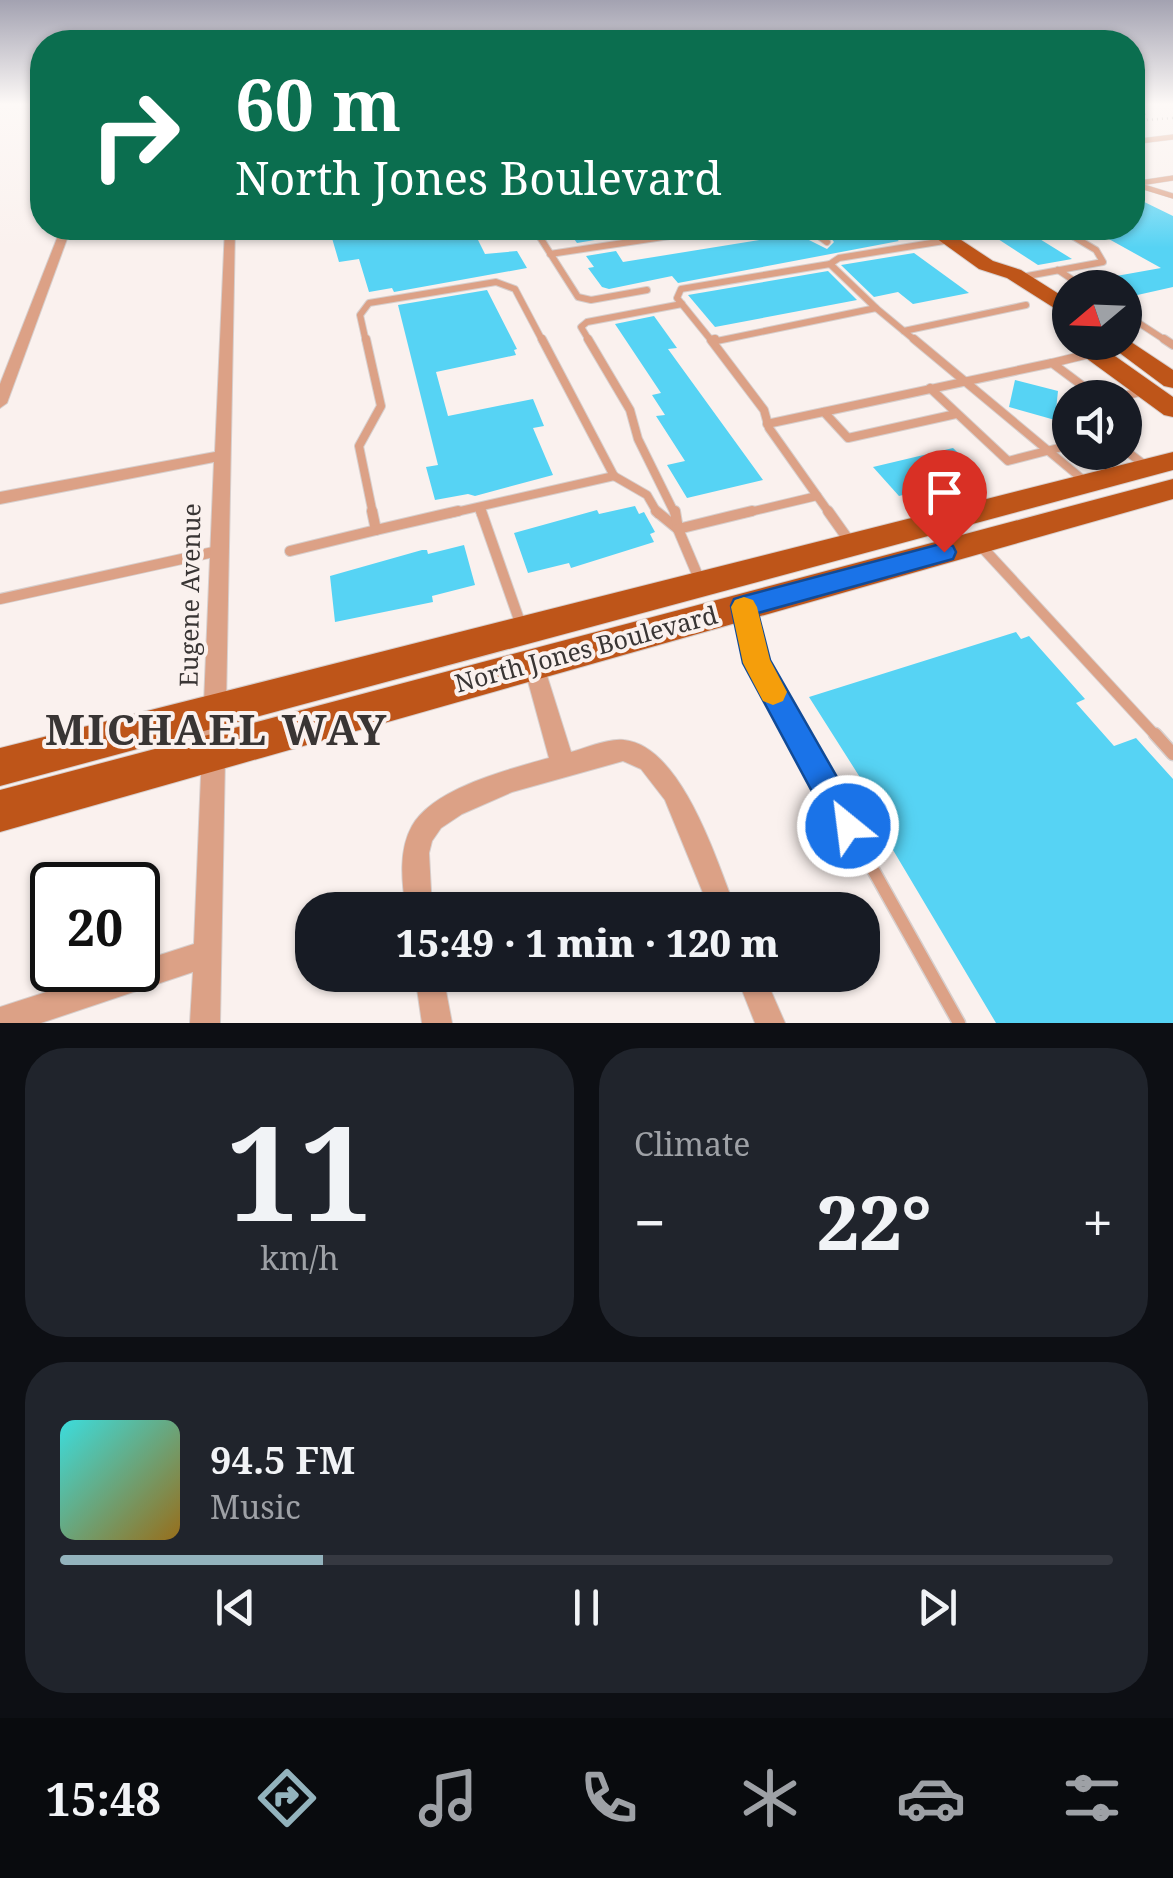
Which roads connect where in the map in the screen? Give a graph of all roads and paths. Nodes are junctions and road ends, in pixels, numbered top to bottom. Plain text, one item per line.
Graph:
1 (1173, 178) edge
2 (1145, 182) edge
3 (1145, 188) edge
4 (1173, 196) edge
5 (61, 240) edge
6 (229, 240) edge
7 (541, 240) edge
8 (642, 240) edge
9 (825, 240) edge
10 (950, 240) joint
11 (1079, 240) edge
12 (828, 242) dead end
13 (550, 254) junction
14 (830, 264) junction
15 (986, 266) junction
16 (1058, 270) edge
17 (1052, 271) edge
18 (1020, 278) junction
19 (646, 290) dead end
20 (1052, 300) edge
21 (682, 304) junction
22 (1026, 306) junction
23 (876, 308) junction
24 (1052, 324) edge
25 (1142, 325) edge
26 (904, 331) junction
27 (711, 340) junction
28 (1173, 345) edge
29 (1058, 360) edge
30 (1112, 360) edge
31 (1127, 360) edge
32 (1052, 362) junction
33 (963, 380) junction
34 (1076, 380) edge
35 (1173, 381) edge
36 (930, 388) junction
37 (1147, 390) junction
38 (1142, 391) edge
39 (0, 403) edge
40 (1173, 409) edge
41 (824, 412) junction
42 (956, 414) junction
43 (768, 424) junction
44 (1052, 449) edge
45 (1048, 450) junction
46 (220, 456) junction
47 (1149, 459) edge
48 (614, 476) junction
49 (1088, 483) junction
50 (1173, 489) edge
51 (816, 496) junction
52 (0, 498) edge
53 (479, 506) junction
54 (376, 530) junction
55 (678, 530) junction
56 (978, 543) junction
57 (852, 545) junction
58 (218, 551) junction
59 (290, 551) dead end
60 (700, 582) junction
61 (0, 599) edge
62 (730, 610) junction
63 (528, 647) junction
64 (214, 711) junction
65 (214, 753) junction
66 (1173, 754) edge
67 (563, 766) junction
68 (0, 767) edge
69 (0, 811) edge
70 (416, 892) edge
71 (716, 892) edge
72 (209, 953) junction
73 (432, 992) edge
74 (757, 992) edge
75 (0, 1022) edge
76 (205, 1023) edge
77 (437, 1023) edge
78 (770, 1023) edge
79 (959, 1023) edge

1 - 2 lane
3 - 4 lane
5 - 39 street
6 - 46 street, Eugene Avenue
7 - 13 lane
8 - 13 lane
9 - 12 lane
10 - 14 lane
10 - 15 main road
11 - 16 lane
13 - 19 lane
14 - 21 lane
14 - 23 lane
15 - 18 main road
15 - 22 main road
17 - 18 lane
18 - 20 main road
21 - 27 lane
21 - 55 lane
22 - 24 main road
22 - 26 lane
23 - 26 lane
23 - 27 lane
25 - 28 lane
26 - 33 lane
27 - 43 lane
29 - 32 lane
30 - 37 main road
31 - 35 main road
32 - 33 lane
32 - 34 lane
33 - 36 lane
33 - 45 lane
36 - 41 lane
36 - 42 lane
37 - 38 lane
37 - 40 main road
41 - 42 lane
41 - 43 lane
42 - 45 lane
43 - 51 lane
44 - 45 lane
45 - 49 lane
46 - 52 street
46 - 58 street, Eugene Avenue
47 - 49 main road, North Jones Boulevard
48 - 53 lane
48 - 54 lane
48 - 55 lane
49 - 57 main road, North Jones Boulevard
50 - 56 main road, North Jones Boulevard
51 - 55 lane
51 - 57 lane
53 - 54 lane
53 - 63 lane
54 - 59 lane
55 - 60 lane
56 - 62 main road, North Jones Boulevard
56 - 66 lane
57 - 60 main road, North Jones Boulevard
58 - 61 lane
58 - 64 street, Eugene Avenue
60 - 62 main road
60 - 63 main road, North Jones Boulevard
62 - 63 main road, North Jones Boulevard
62 - 79 lane
63 - 64 main road, North Jones Boulevard
63 - 65 main road, North Jones Boulevard
63 - 67 street
64 - 65 street, Eugene Avenue
64 - 68 main road, North Jones Boulevard
65 - 69 main road, North Jones Boulevard
65 - 72 street, Eugene Avenue
67 - 70 street
67 - 71 street
72 - 75 street
72 - 76 street, Eugene Avenue
73 - 77 street
74 - 78 street

